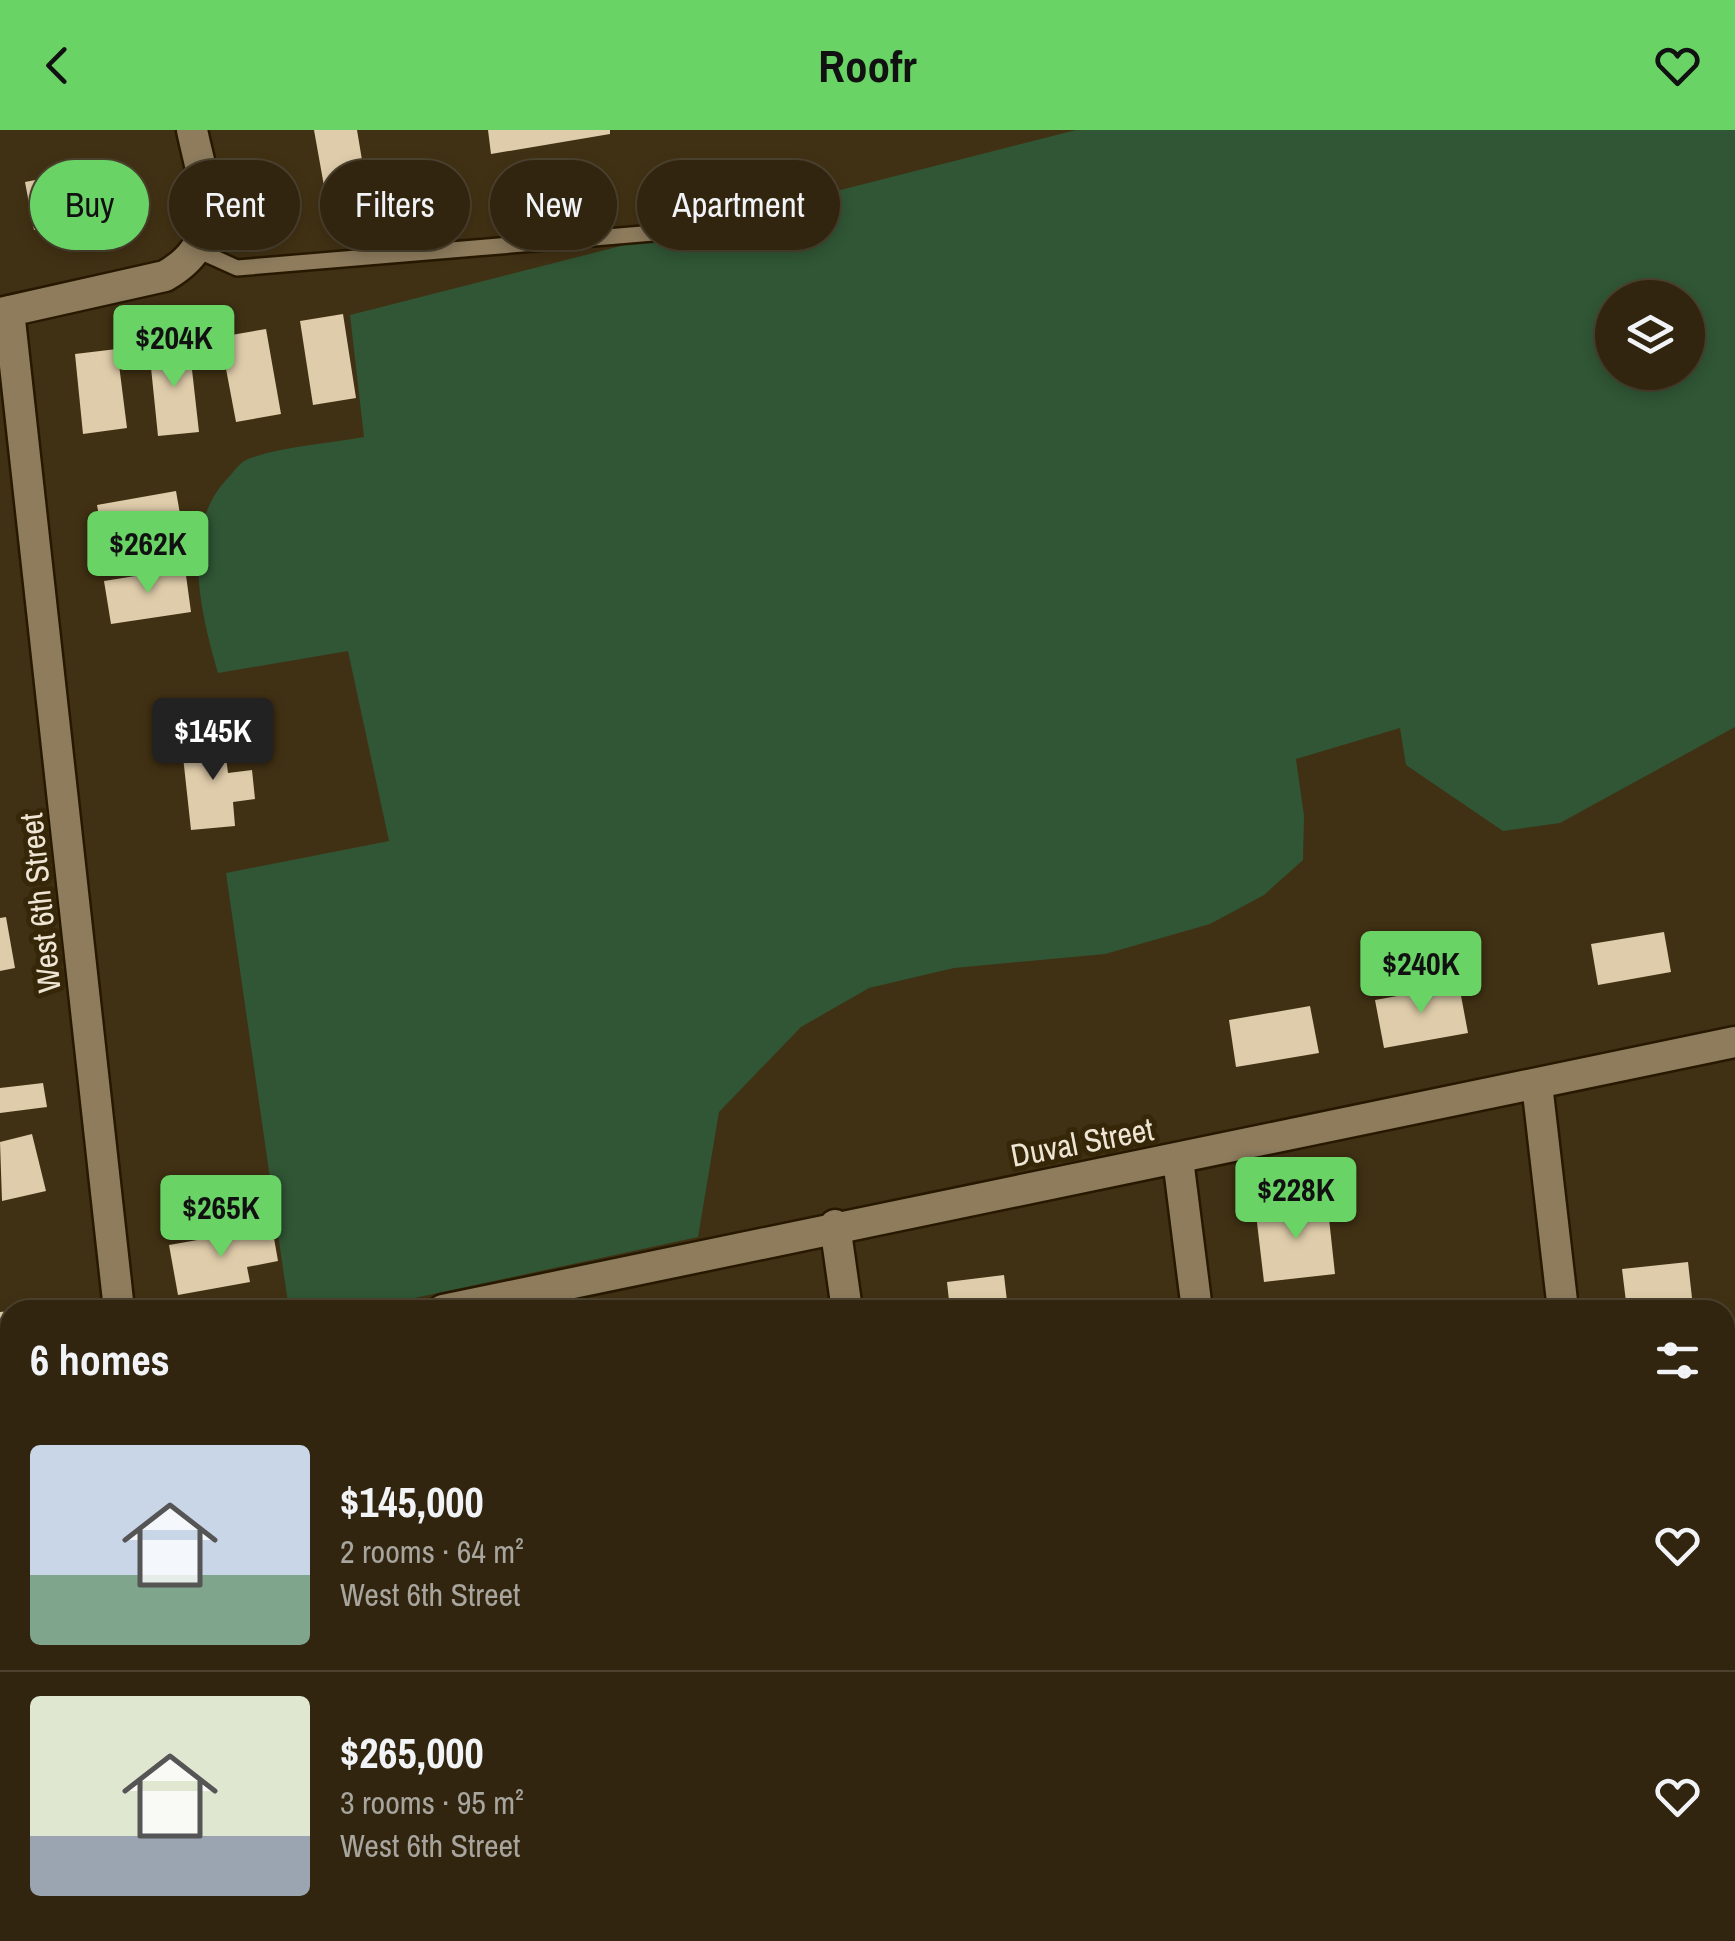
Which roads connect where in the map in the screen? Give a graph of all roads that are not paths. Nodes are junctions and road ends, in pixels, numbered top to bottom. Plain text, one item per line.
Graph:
1 (192, 130) edge
2 (198, 160) edge
3 (637, 234) edge
4 (197, 250) joint
5 (5, 312) edge
6 (1735, 1042) edge
7 (1537, 1084) junction
8 (1178, 1159) junction
9 (835, 1225) junction
10 (119, 1300) edge
11 (489, 1300) edge
12 (846, 1300) edge
13 (1195, 1300) edge
14 (1563, 1300) edge

1 - 2 street
3 - 4 lane
4 - 5 street
5 - 10 street, West 6th Street
6 - 7 street, Duval Street
7 - 8 street, Duval Street
7 - 14 street
8 - 9 street, Duval Street
8 - 13 street
9 - 11 street, Duval Street
9 - 12 street

